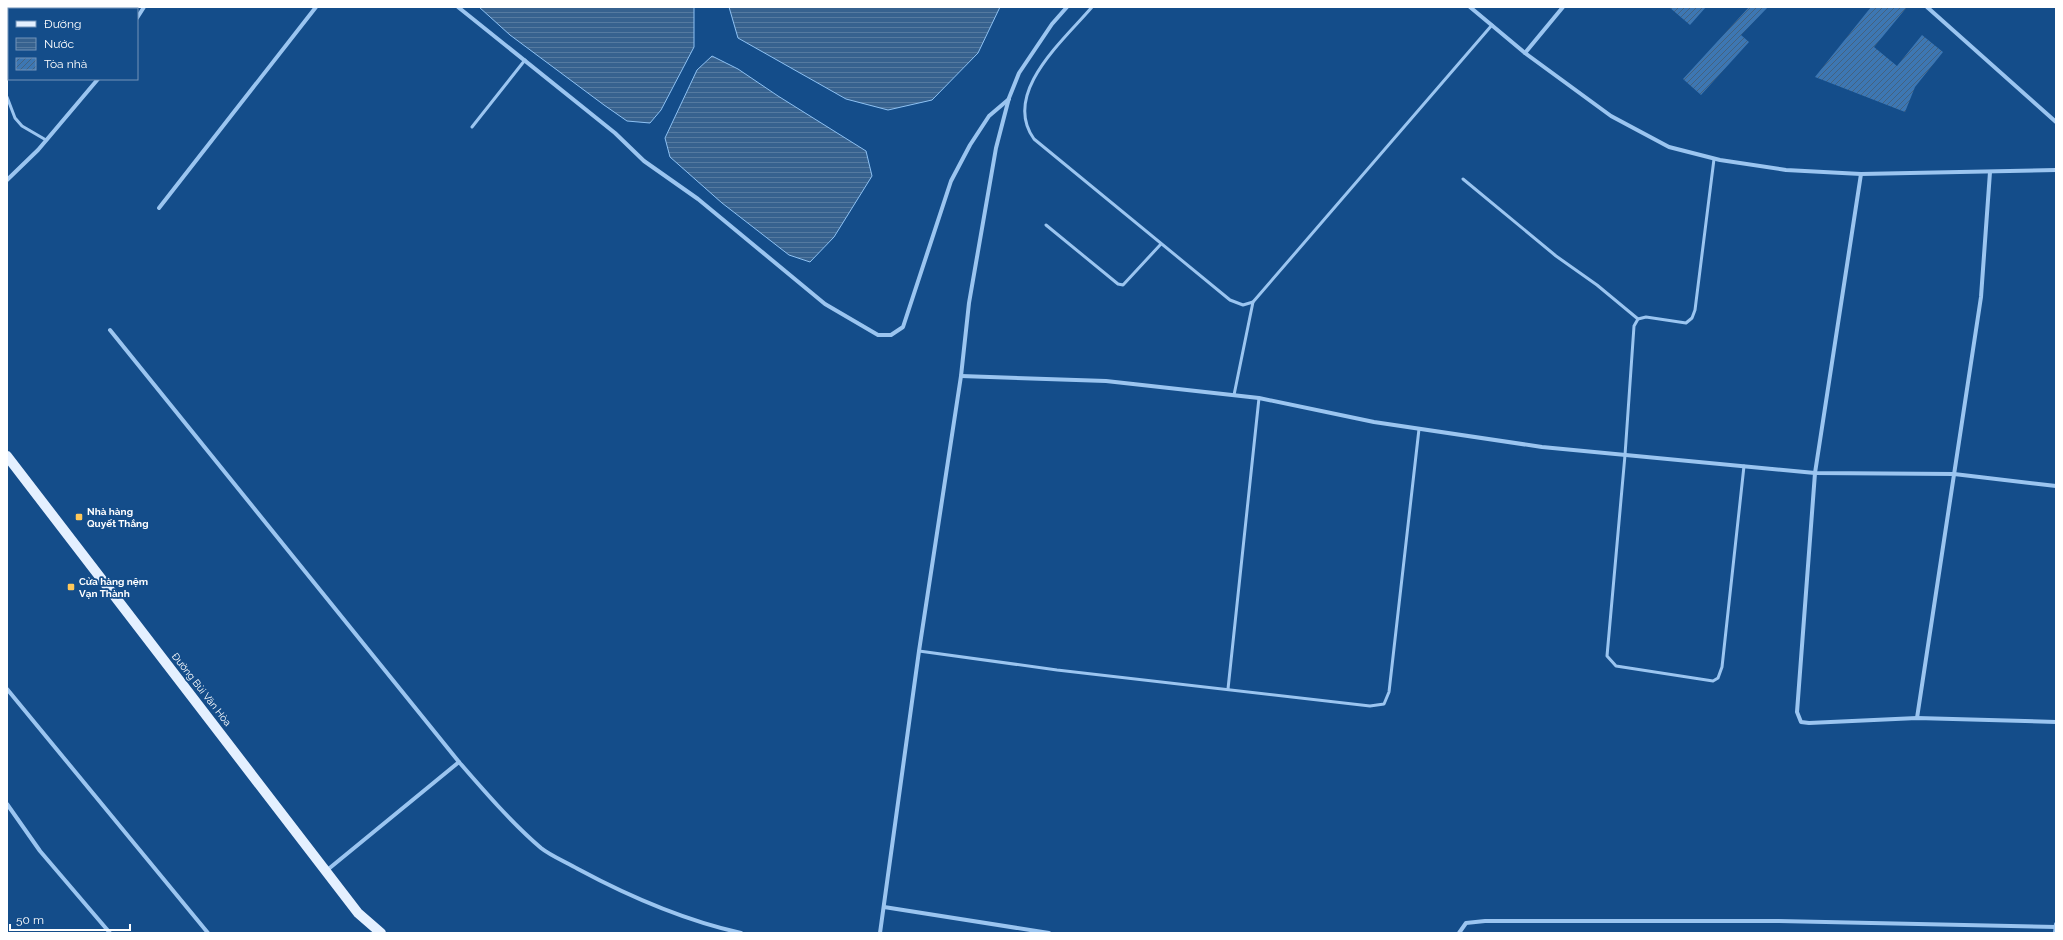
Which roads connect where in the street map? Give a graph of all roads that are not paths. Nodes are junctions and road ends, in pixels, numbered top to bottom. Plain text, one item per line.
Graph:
1 (144, 7) edge
2 (316, 7) edge
3 (458, 7) edge
4 (1067, 7) edge
5 (1092, 7) edge
6 (1470, 7) edge
7 (1563, 7) edge
8 (1928, 7) edge
9 (138, 16) edge
10 (1492, 25) junction
11 (1525, 53) junction
12 (525, 60) junction
13 (97, 80) edge
14 (7, 97) edge
15 (1009, 98) junction
16 (2056, 122) edge
17 (472, 126) dead end
18 (46, 140) junction
19 (1714, 159) junction
20 (2056, 170) edge
21 (1990, 172) junction
22 (1860, 174) junction
23 (1463, 179) dead end
24 (7, 180) edge
25 (159, 208) dead end
26 (1046, 225) dead end
27 (1161, 244) junction
28 (1253, 302) junction
29 (1638, 319) junction
30 (110, 330) dead end
31 (961, 376) junction
32 (1234, 395) junction
33 (1259, 398) junction
34 (1419, 429) junction
35 (1625, 455) junction
36 (7, 456) edge
37 (1744, 466) junction
38 (1815, 473) junction
39 (1954, 474) junction
40 (2056, 486) edge
41 (919, 651) junction
42 (7, 689) edge
43 (1228, 689) junction
44 (1917, 718) junction
45 (2056, 722) edge
46 (459, 762) junction
47 (7, 804) edge
48 (326, 871) junction
49 (884, 907) junction
50 (2056, 926) edge
51 (110, 933) edge
52 (208, 933) edge
53 (381, 933) edge
54 (741, 933) edge
55 (880, 933) edge
56 (1049, 933) edge
57 (1459, 933) edge
58 (2055, 933) edge

1 - 9 street
2 - 25 street
3 - 12 street
4 - 15 street
5 - 27 lane
6 - 10 street
7 - 11 street
8 - 16 street
10 - 11 street
10 - 28 lane
11 - 19 street
12 - 15 street
12 - 17 lane
13 - 18 street
14 - 18 lane
15 - 31 street
18 - 24 street
19 - 22 street
19 - 29 lane
20 - 21 street
21 - 22 street
21 - 39 street
22 - 38 street
23 - 29 lane
26 - 27 lane
27 - 28 lane
28 - 32 lane
29 - 35 lane
30 - 46 street
31 - 32 street
31 - 41 street
32 - 33 street
33 - 34 street
33 - 43 lane
34 - 35 street
34 - 43 lane
35 - 37 street
35 - 37 lane
36 - 48 main road, Đường Bùi Văn Hòa
37 - 38 street
38 - 39 street
38 - 44 street
39 - 40 street
39 - 44 street
41 - 43 lane
41 - 49 street
42 - 52 street
44 - 45 street
46 - 48 street
46 - 54 street
47 - 51 street
48 - 53 main road, Đường Bùi Văn Hòa
49 - 55 street
49 - 56 street
50 - 57 street
50 - 58 street

